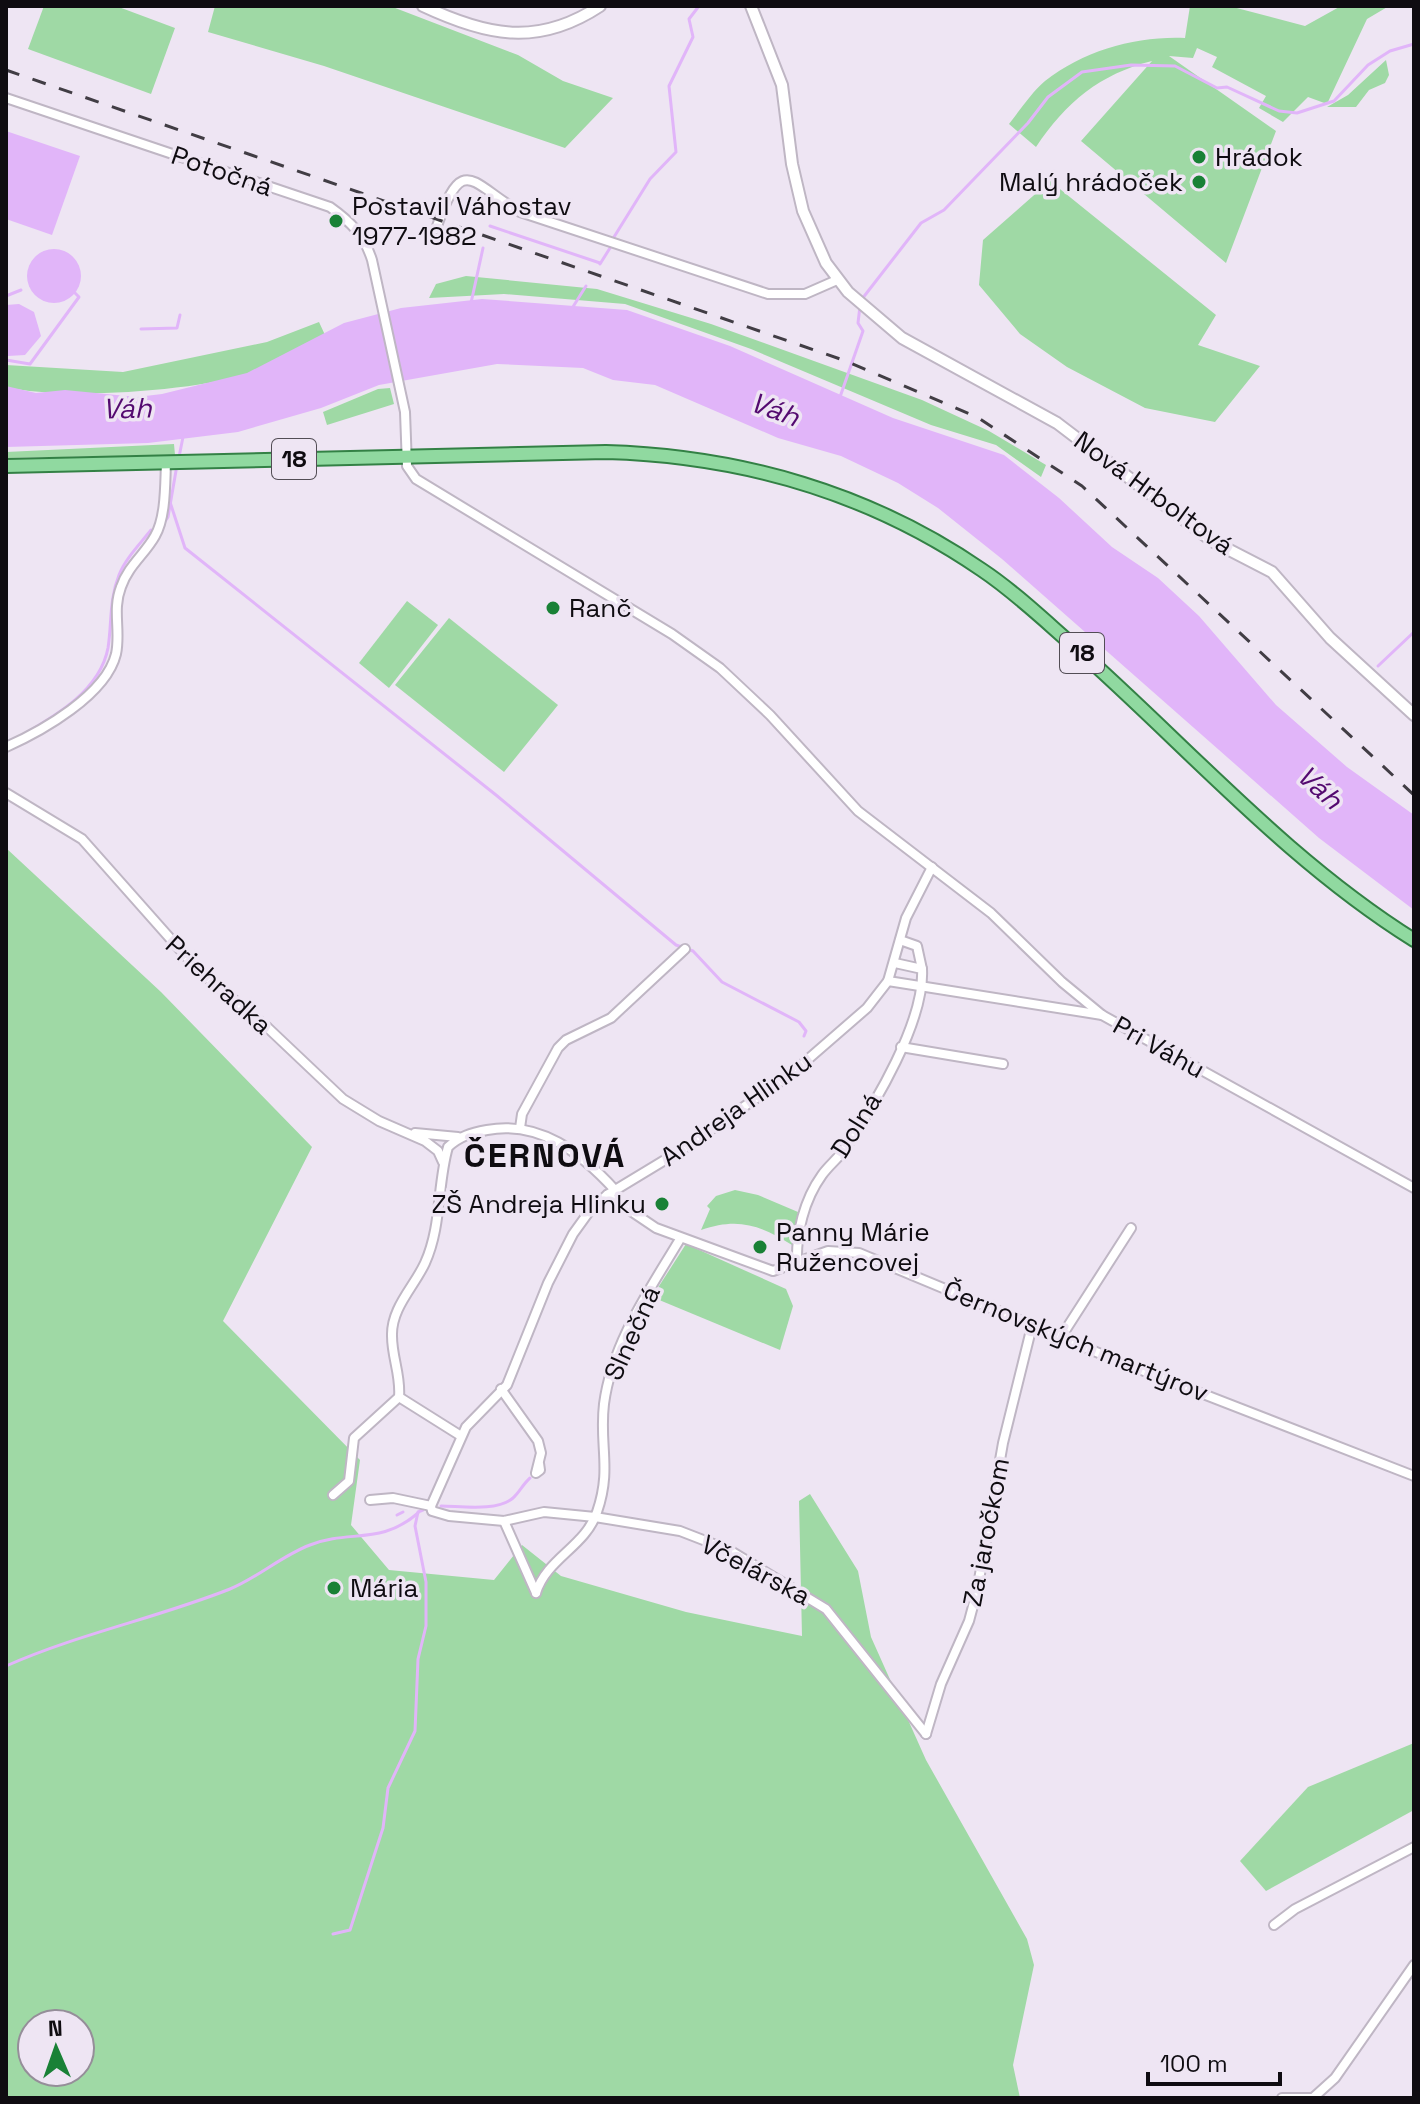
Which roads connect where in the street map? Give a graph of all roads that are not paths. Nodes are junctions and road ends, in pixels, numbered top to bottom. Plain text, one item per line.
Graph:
1 (423, 6) edge
2 (600, 6) edge
3 (751, 6) edge
4 (6, 98) edge
5 (436, 229) dead end
6 (837, 280) junction
7 (406, 456) junction
8 (174, 463) junction
9 (6, 466) edge
10 (1414, 715) edge
11 (6, 747) edge
12 (6, 793) edge
13 (932, 867) junction
14 (900, 940) junction
15 (1414, 940) edge
16 (685, 949) dead end
17 (895, 963) junction
18 (922, 969) junction
19 (888, 981) junction
20 (923, 987) junction
21 (1102, 1015) junction
22 (901, 1047) junction
23 (1003, 1064) dead end
24 (520, 1128) junction
25 (403, 1130) junction
26 (458, 1137) junction
27 (443, 1163) junction
28 (1414, 1188) edge
29 (611, 1192) junction
30 (1131, 1228) dead end
31 (680, 1239) junction
32 (797, 1263) junction
33 (1032, 1326) junction
34 (1061, 1337) junction
35 (504, 1387) junction
36 (399, 1397) junction
37 (461, 1436) junction
38 (539, 1463) dead end
39 (1414, 1476) edge
40 (333, 1495) dead end
41 (370, 1500) dead end
42 (431, 1508) junction
43 (595, 1517) junction
44 (504, 1521) junction
45 (926, 1734) joint
46 (1414, 1847) edge
47 (1274, 1925) dead end
48 (1414, 1965) edge
49 (1282, 2098) edge
50 (1315, 2098) edge

1 - 2 street
3 - 6 street, Nová Hrboltová
4 - 7 street, Potočná
5 - 6 street
6 - 10 street, Nová Hrboltová
7 - 8 main road, 18
7 - 13 street, Pri Váhu
7 - 15 main road, 18
8 - 9 main road, 18
8 - 11 street
12 - 25 street, Priehradka
13 - 14 street, Andreja Hlinku
13 - 21 street, Pri Váhu
14 - 17 street, Andreja Hlinku
14 - 18 street
16 - 24 street
17 - 18 street
17 - 19 street, Andreja Hlinku
18 - 20 street
19 - 20 street
19 - 29 street, Andreja Hlinku
20 - 21 street
20 - 22 street, Dolná
21 - 28 street, Pri Váhu
22 - 23 street
22 - 32 street, Dolná
24 - 26 street
24 - 29 street, Černovských martýrov
25 - 26 street
25 - 27 street, Priehradka
26 - 27 street
27 - 36 street
29 - 31 street, Černovských martýrov
29 - 35 street, Andreja Hlinku
30 - 34 street
31 - 32 street, Černovských martýrov
31 - 43 street, Slnečná
32 - 33 street, Černovských martýrov
33 - 34 street, Černovských martýrov
33 - 45 street, Za jaročkom
34 - 39 street, Černovských martýrov
35 - 37 street
35 - 38 street
36 - 37 street
36 - 40 street
37 - 42 street
41 - 42 street, Včelárska
42 - 44 street, Včelárska
43 - 44 street, Včelárska
43 - 44 street, Slnečná
43 - 45 street, Včelárska
46 - 47 street
48 - 50 street
49 - 50 street

